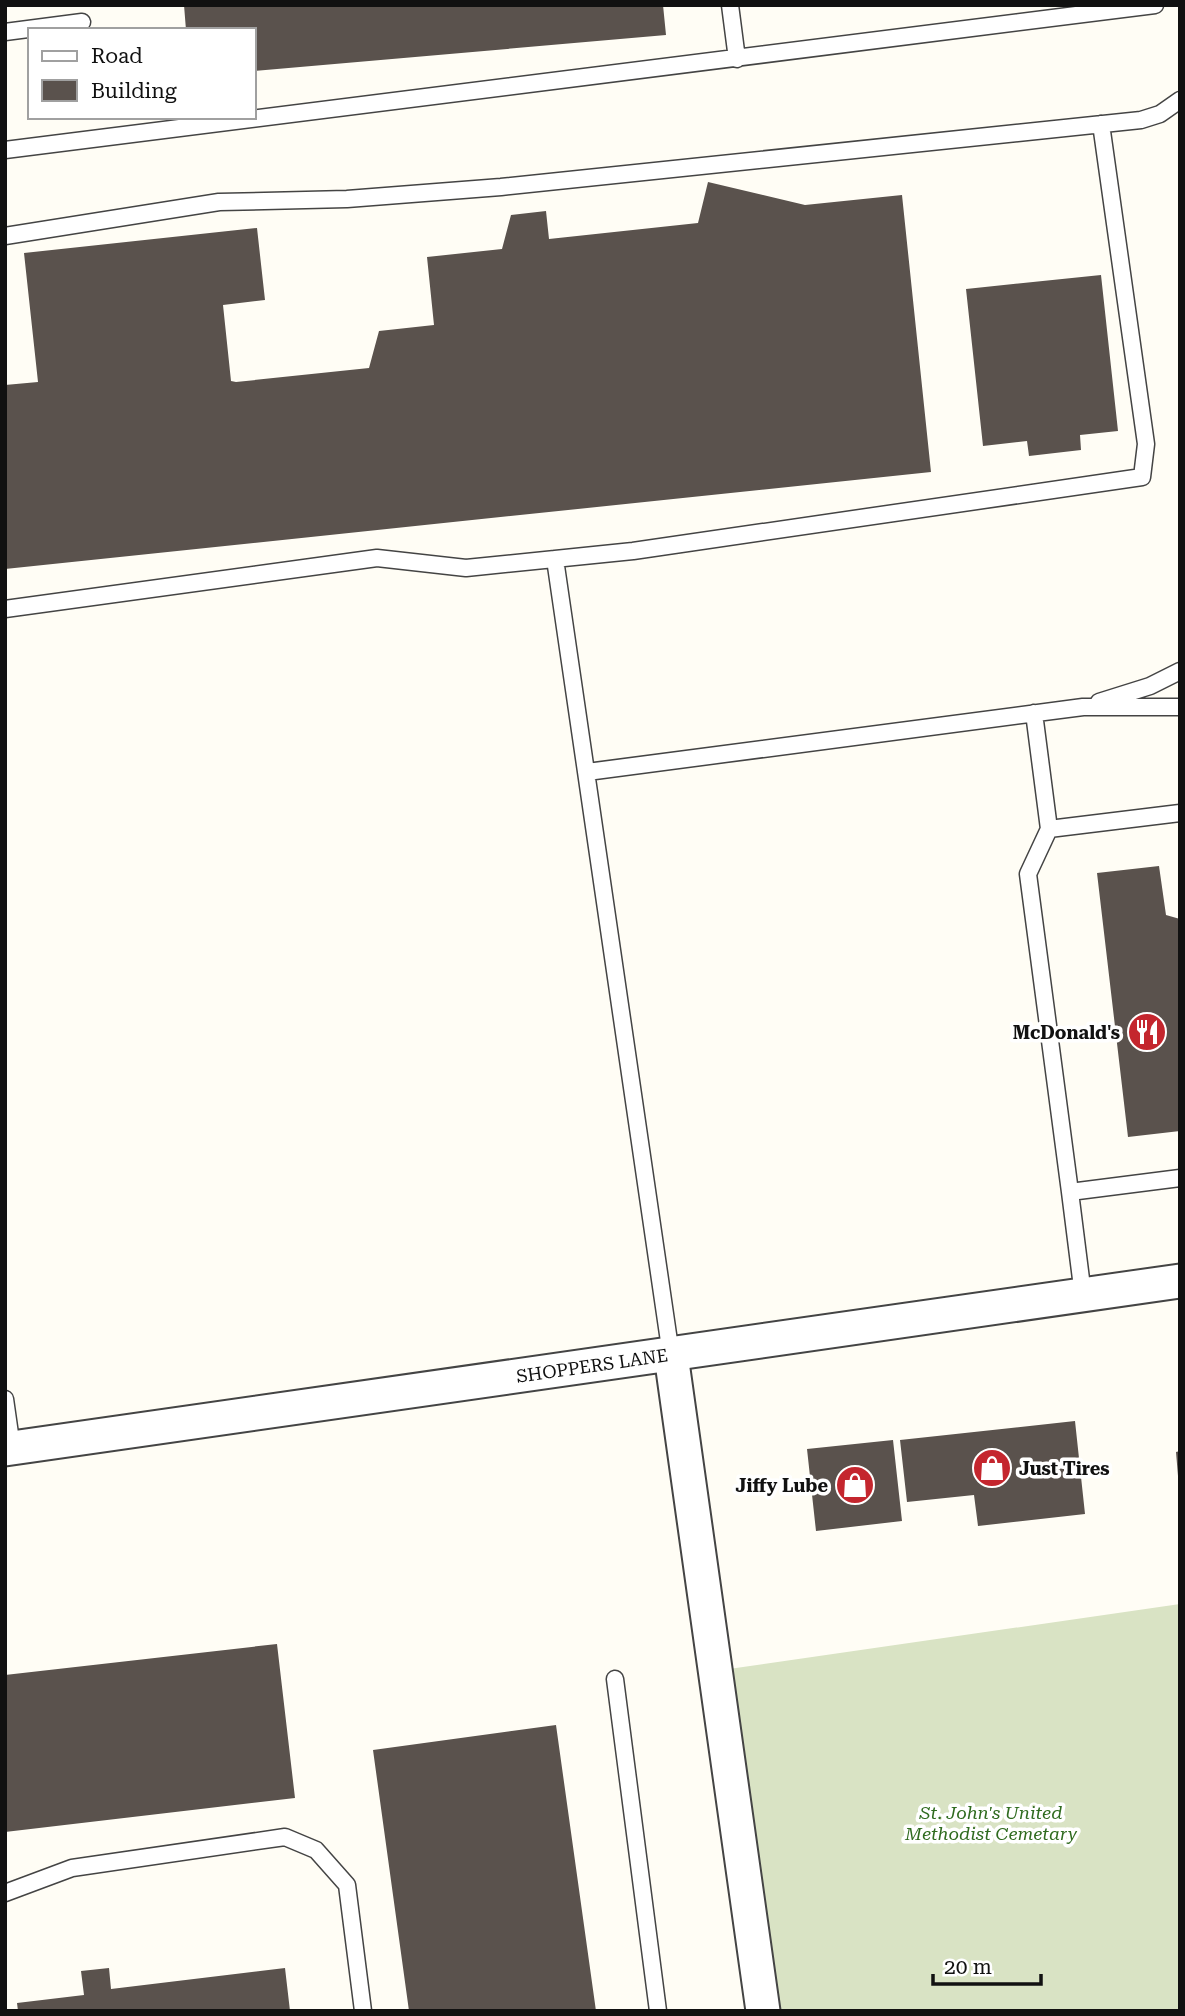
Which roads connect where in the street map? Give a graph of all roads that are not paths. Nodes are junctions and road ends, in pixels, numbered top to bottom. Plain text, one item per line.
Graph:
1 (730, 5) edge
2 (1155, 5) edge
3 (82, 22) dead end
4 (36, 28) edge
5 (28, 29) edge
6 (5, 32) edge
7 (737, 59) junction
8 (1180, 100) edge
9 (254, 119) edge
10 (256, 119) edge
11 (1101, 124) junction
12 (5, 150) edge
13 (5, 236) edge
14 (555, 559) junction
15 (5, 610) edge
16 (1180, 671) edge
17 (1083, 707) junction
18 (1180, 707) edge
19 (1034, 713) junction
20 (586, 772) junction
21 (1180, 813) edge
22 (1049, 830) junction
23 (1180, 1178) edge
24 (1070, 1192) junction
25 (1180, 1281) edge
26 (1083, 1295) junction
27 (671, 1355) junction
28 (5, 1399) edge
29 (9, 1448) edge
30 (615, 1679) dead end
31 (5, 1893) edge
32 (363, 2011) edge
33 (658, 2011) edge
34 (763, 2011) edge

1 - 7 lane
2 - 7 lane
3 - 4 lane
5 - 6 lane
7 - 10 lane
8 - 11 lane
9 - 12 lane
11 - 13 lane
11 - 14 lane
14 - 15 lane
14 - 20 lane
16 - 17 lane
17 - 18 lane
17 - 19 lane
19 - 20 lane
19 - 22 lane
20 - 27 lane
21 - 22 lane
22 - 24 lane
23 - 24 lane
24 - 26 lane
25 - 26 street, SHOPPERS LANE
26 - 27 street, SHOPPERS LANE
27 - 29 street, SHOPPERS LANE
27 - 34 street
28 - 29 lane
30 - 33 lane
31 - 32 lane

